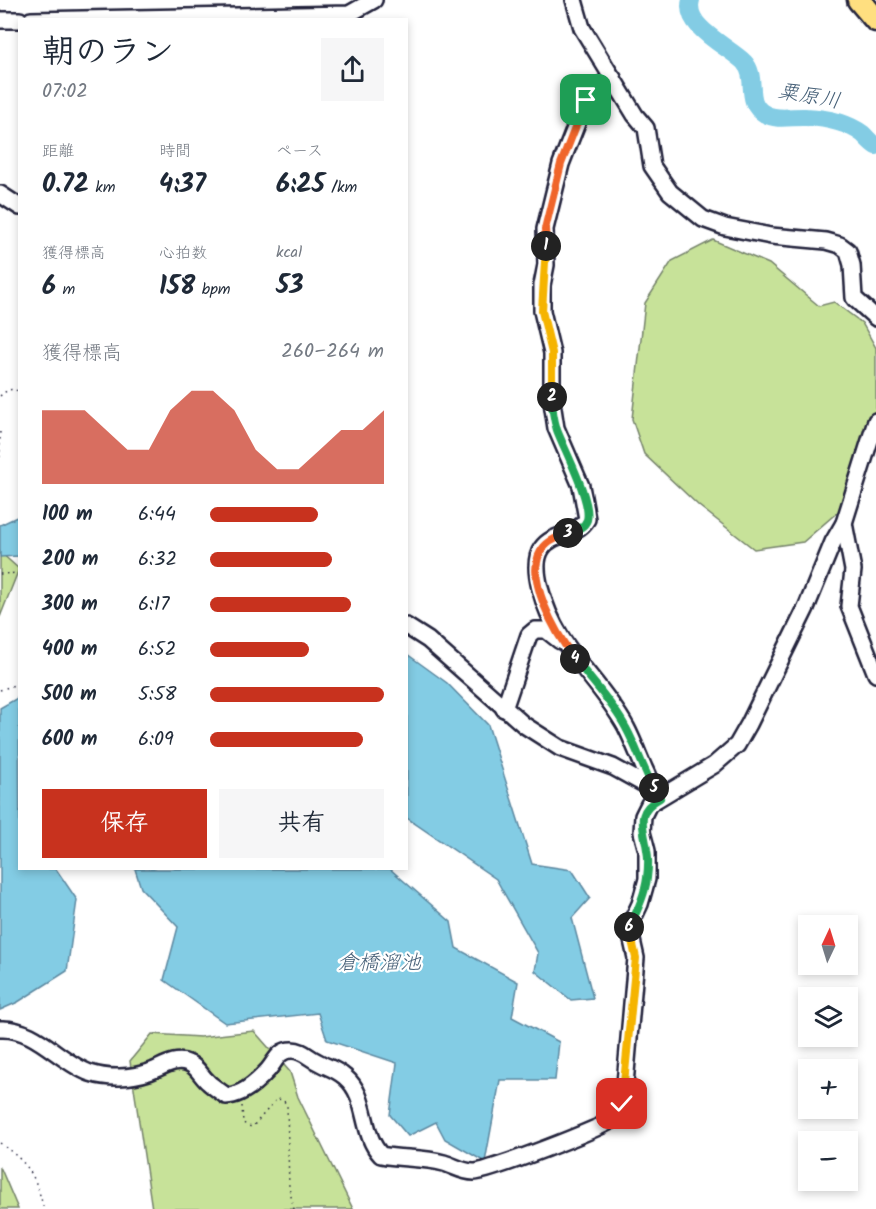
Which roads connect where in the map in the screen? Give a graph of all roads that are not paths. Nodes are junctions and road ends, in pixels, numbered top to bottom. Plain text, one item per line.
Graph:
1 (374, 0) edge
2 (574, 0) edge
3 (859, 0) edge
4 (137, 18) edge
5 (0, 20) edge
6 (18, 20) edge
7 (876, 20) edge
8 (613, 78) junction
9 (0, 194) edge
10 (18, 206) edge
11 (876, 318) edge
12 (876, 421) edge
13 (844, 523) junction
14 (408, 627) edge
15 (564, 644) junction
16 (876, 674) edge
17 (504, 709) junction
18 (658, 794) junction
19 (0, 1029) edge

1 - 4 street
2 - 8 street
3 - 7 highway
5 - 6 street
8 - 11 street
8 - 15 street
9 - 10 street
12 - 13 street
13 - 16 street
13 - 18 street
14 - 17 street
15 - 17 street
15 - 18 street
17 - 18 street
18 - 19 street

